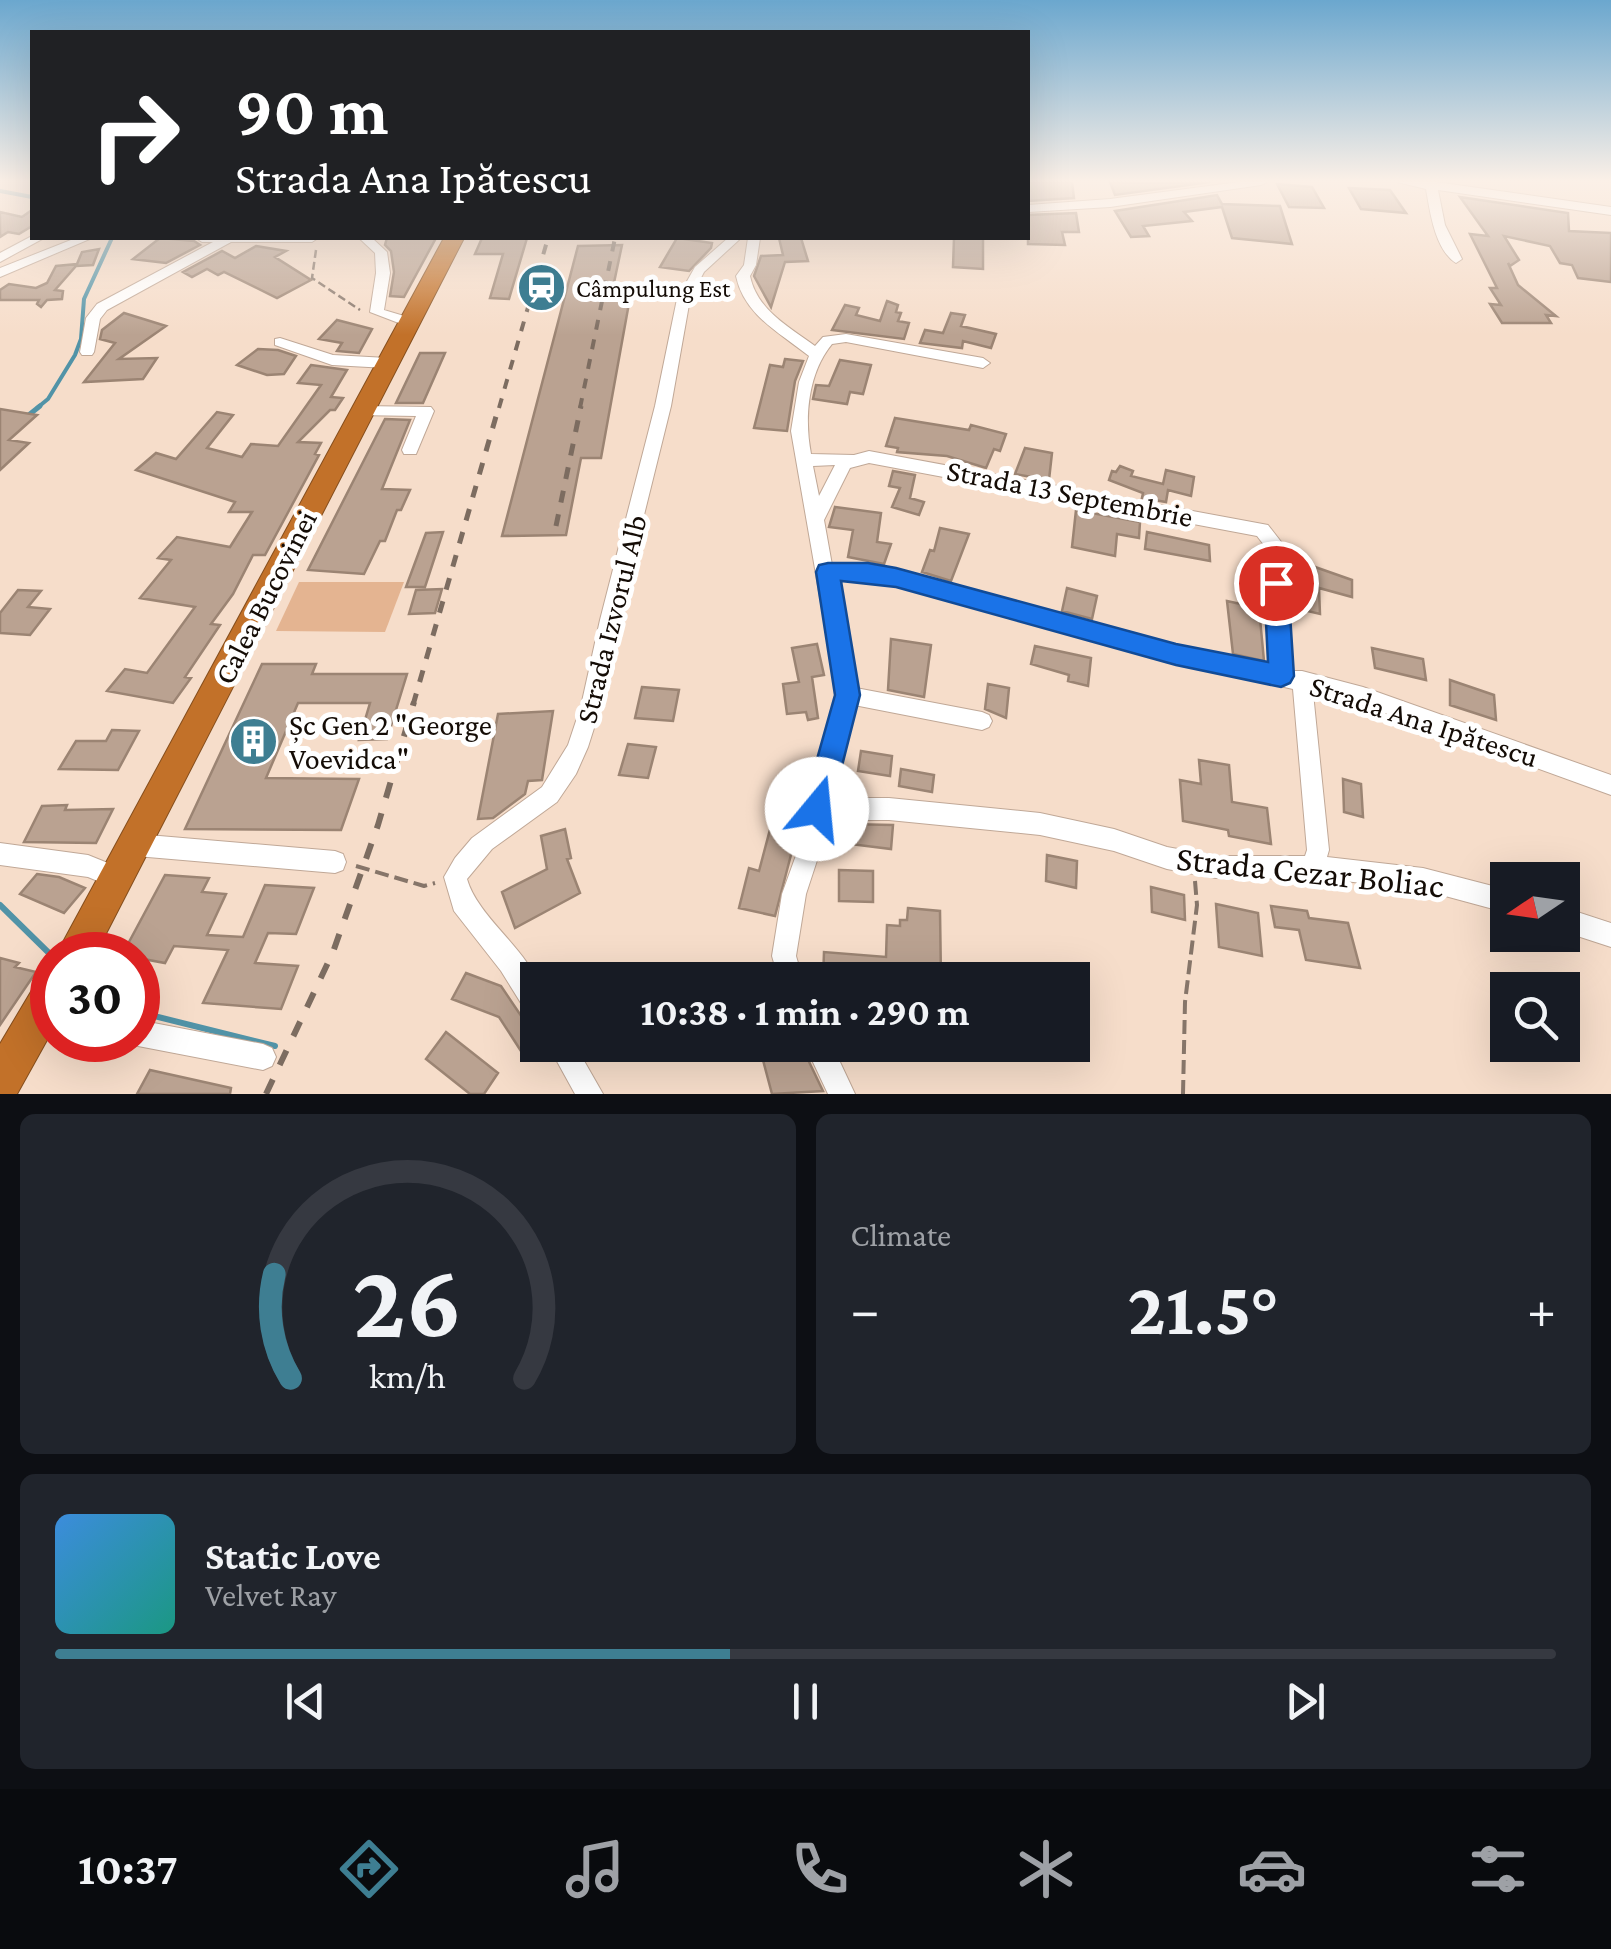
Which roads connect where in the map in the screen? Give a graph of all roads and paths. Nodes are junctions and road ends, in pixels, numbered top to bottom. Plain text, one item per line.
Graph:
1 (1443, 233) edge
2 (34, 240) edge
3 (81, 240) edge
4 (226, 240) edge
5 (312, 240) edge
6 (367, 240) edge
7 (453, 240) edge
8 (732, 240) edge
9 (754, 240) edge
10 (0, 258) edge
11 (1456, 259) dead end
12 (0, 273) edge
13 (375, 306) junction
14 (409, 322) junction
15 (280, 342) dead end
16 (88, 352) dead end
17 (816, 354) junction
18 (387, 363) junction
19 (983, 363) dead end
20 (361, 411) junction
21 (410, 450) dead end
22 (848, 459) junction
23 (804, 460) junction
24 (816, 518) junction
25 (828, 572) junction
26 (1291, 678) junction
27 (848, 695) junction
28 (982, 720) dead end
29 (1611, 784) edge
30 (817, 809) junction
31 (136, 845) junction
32 (0, 854) edge
33 (335, 862) joint
34 (1194, 863) junction
35 (1312, 870) junction
36 (454, 877) junction
37 (117, 878) junction
38 (1490, 897) edge
39 (1580, 925) edge
40 (88, 932) edge
41 (1611, 935) edge
42 (786, 962) edge
43 (520, 978) edge
44 (30, 1037) edge
45 (160, 1037) edge
46 (263, 1058) dead end
47 (571, 1062) edge
48 (826, 1062) edge
49 (0, 1083) edge
50 (590, 1094) edge
51 (842, 1094) edge
52 (1183, 1094) edge

1 - 11 street
2 - 10 street
3 - 12 street
4 - 16 street
5 - 13 path
6 - 13 street
7 - 14 highway, Calea Bucovinei
8 - 36 street, Strada Izvorul Alb
9 - 17 street
13 - 14 street
14 - 18 highway, Calea Bucovinei
15 - 18 street
17 - 19 street
17 - 23 street
18 - 20 highway, Calea Bucovinei
20 - 21 street
20 - 31 highway, Calea Bucovinei
22 - 23 street, Strada 13 Septembrie
22 - 24 street
22 - 26 street, Strada 13 Septembrie
23 - 24 street
24 - 25 street
25 - 26 street, Strada Ana Ipătescu
25 - 27 street
26 - 29 street, Strada Ana Ipătescu
26 - 35 street, Strada 13 Septembrie
27 - 28 street
27 - 30 street
30 - 34 street, Strada Cezar Boliac
30 - 42 street
31 - 33 street
31 - 37 highway, Calea Bucovinei
32 - 37 street
33 - 36 path
34 - 35 street, Strada Cezar Boliac
34 - 52 path
35 - 38 street, Strada Cezar Boliac
36 - 43 street
37 - 40 highway, Calea Bucovinei
39 - 41 street
44 - 49 highway
45 - 46 street
47 - 50 street
48 - 51 street

